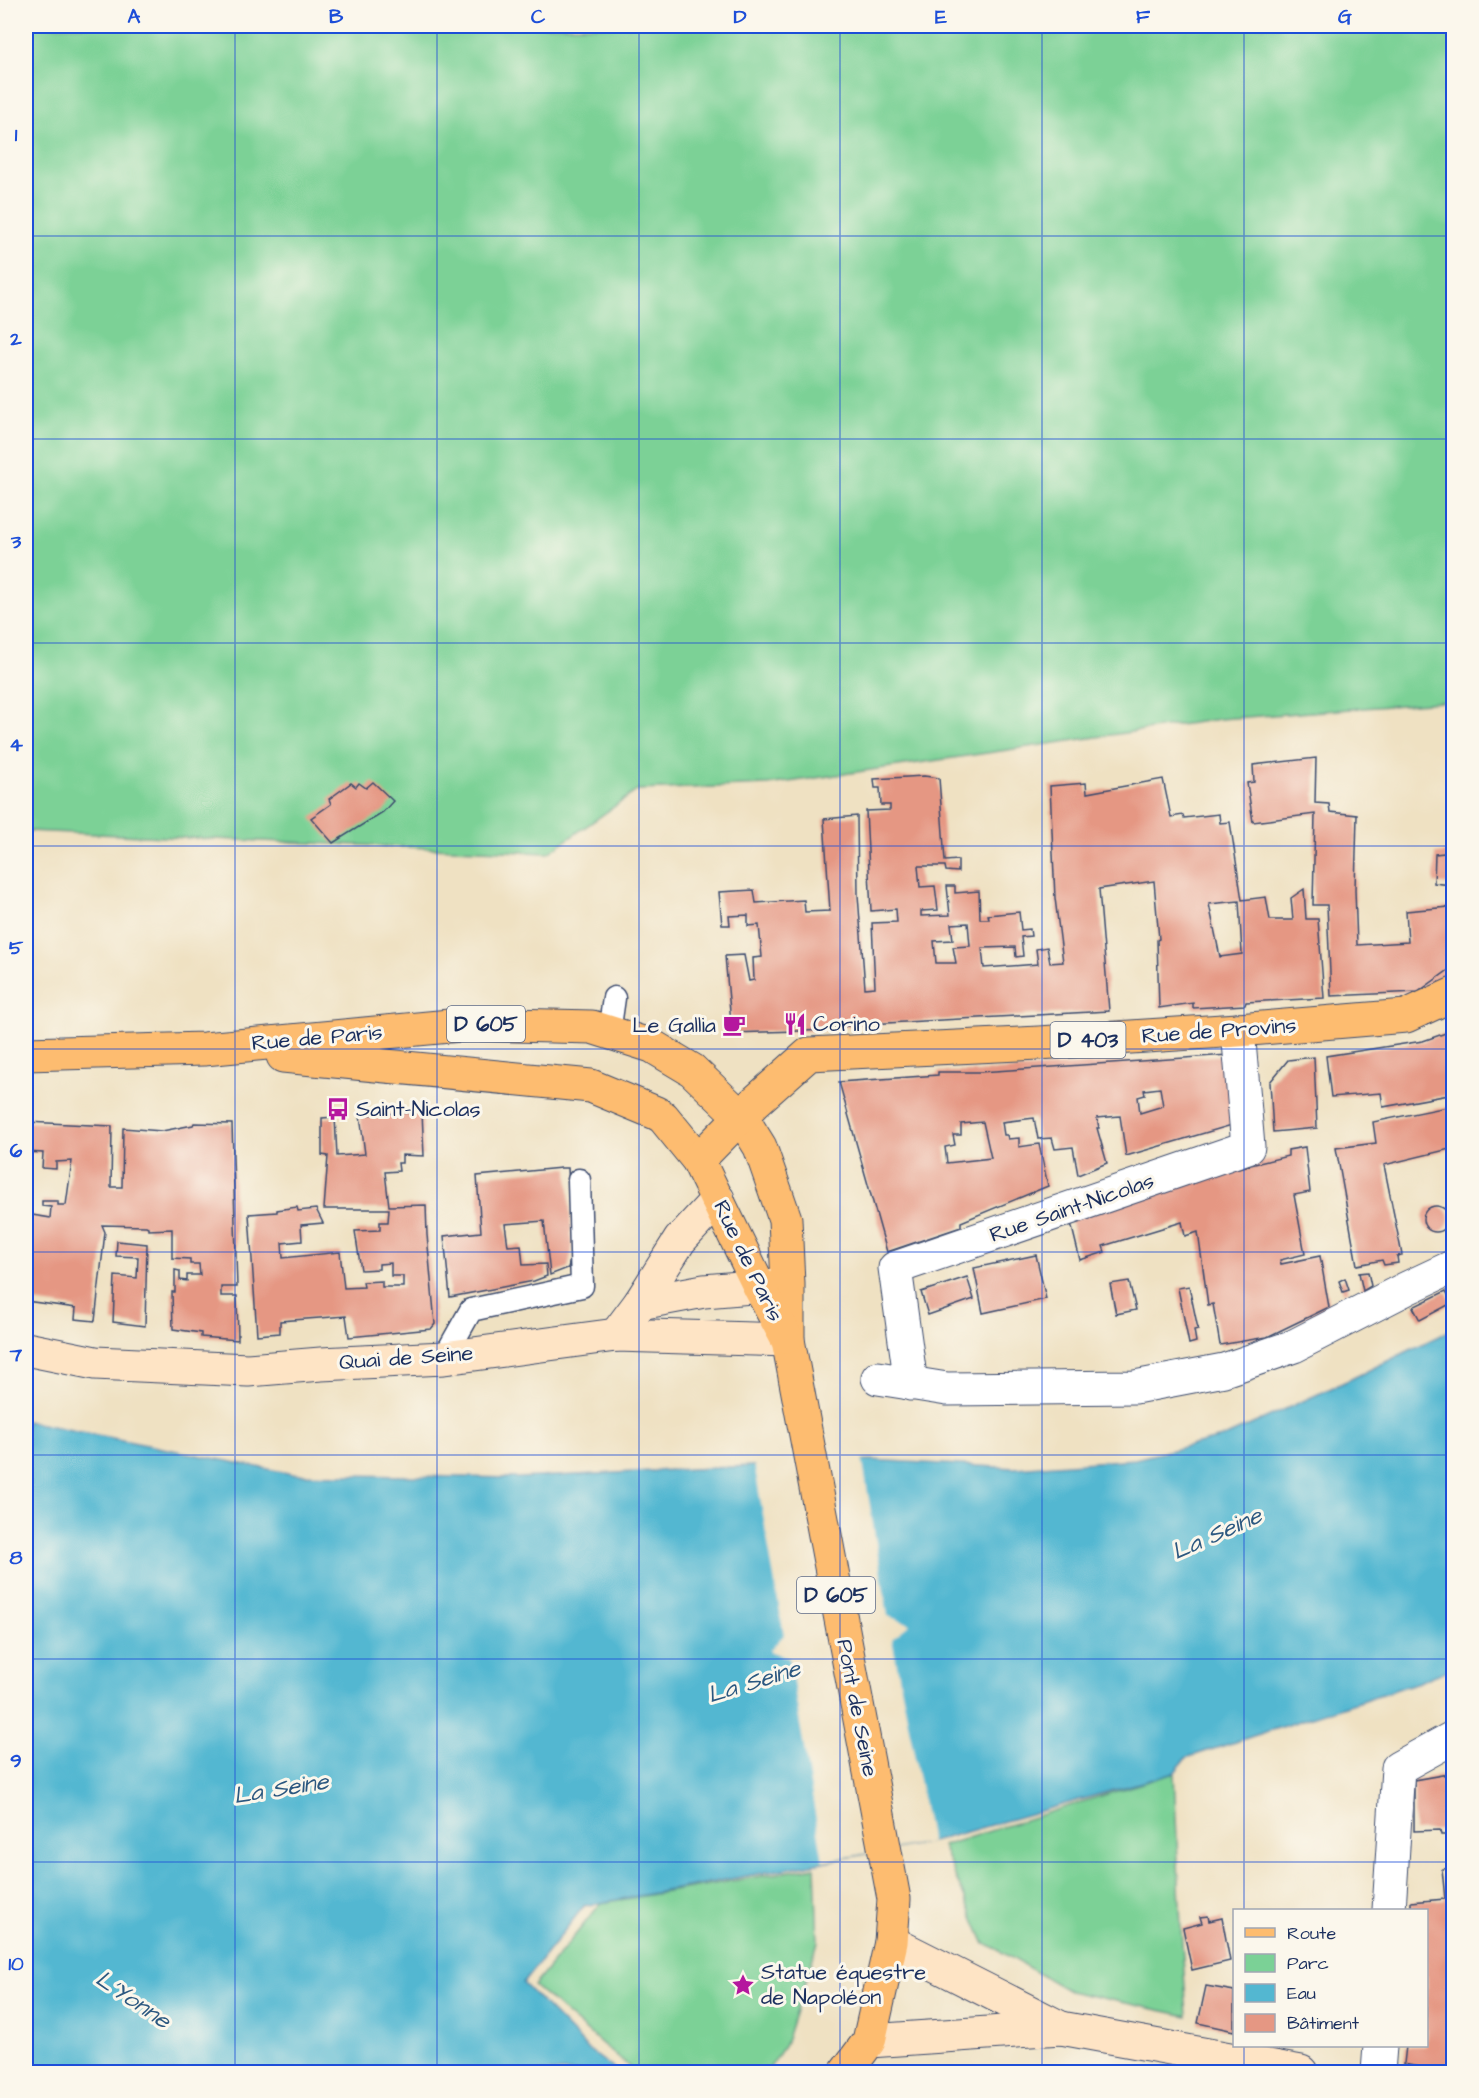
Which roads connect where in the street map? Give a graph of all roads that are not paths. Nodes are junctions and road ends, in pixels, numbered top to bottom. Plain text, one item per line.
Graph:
1 (1454, 994) edge
2 (614, 998) dead end
3 (1238, 1030) junction
4 (609, 1033) junction
5 (204, 1049) junction
6 (26, 1054) edge
7 (741, 1118) junction
8 (698, 1160) junction
9 (579, 1180) dead end
10 (718, 1199) junction
11 (1454, 1266) edge
12 (774, 1286) junction
13 (640, 1303) junction
14 (616, 1335) junction
15 (788, 1340) junction
16 (26, 1349) edge
17 (444, 1358) junction
18 (878, 1378) dead end
19 (911, 1384) junction
20 (1452, 1738) edge
21 (1389, 1909) edge
22 (891, 1942) junction
23 (1061, 2028) junction
24 (869, 2041) junction
25 (1380, 2047) edge
26 (846, 2073) edge
27 (1301, 2073) edge
28 (1378, 2073) edge

1 - 3 main road, Rue de Provins / D 403
2 - 4 lane
3 - 7 main road, Rue de Provins / D 403
3 - 19 street, Rue Saint-Nicolas
4 - 5 main road, Rue de Paris / D 605
4 - 7 main road, Rue de Paris / D 605
5 - 6 main road, Rue de Paris / D 605
5 - 8 main road, Rue de Paris / D 605
7 - 8 main road, Rue de Provins / D 403
7 - 12 main road, Rue de Paris / D 605
8 - 10 main road, Rue de Paris / D 605
9 - 17 lane
10 - 12 main road, Rue de Paris / D 605
10 - 13 main road
11 - 19 street
12 - 13 main road
12 - 15 main road, Rue de Paris / D 605
13 - 14 main road
14 - 15 main road, Quai de Seine
14 - 17 main road, Quai de Seine
15 - 22 main road, Pont de Seine / D 605
16 - 17 main road, Quai de Seine
18 - 19 street
20 - 21 street
22 - 23 main road
22 - 24 main road, Pont de Seine / D 605
23 - 24 main road
23 - 27 main road
24 - 26 main road, D 605
25 - 28 street

